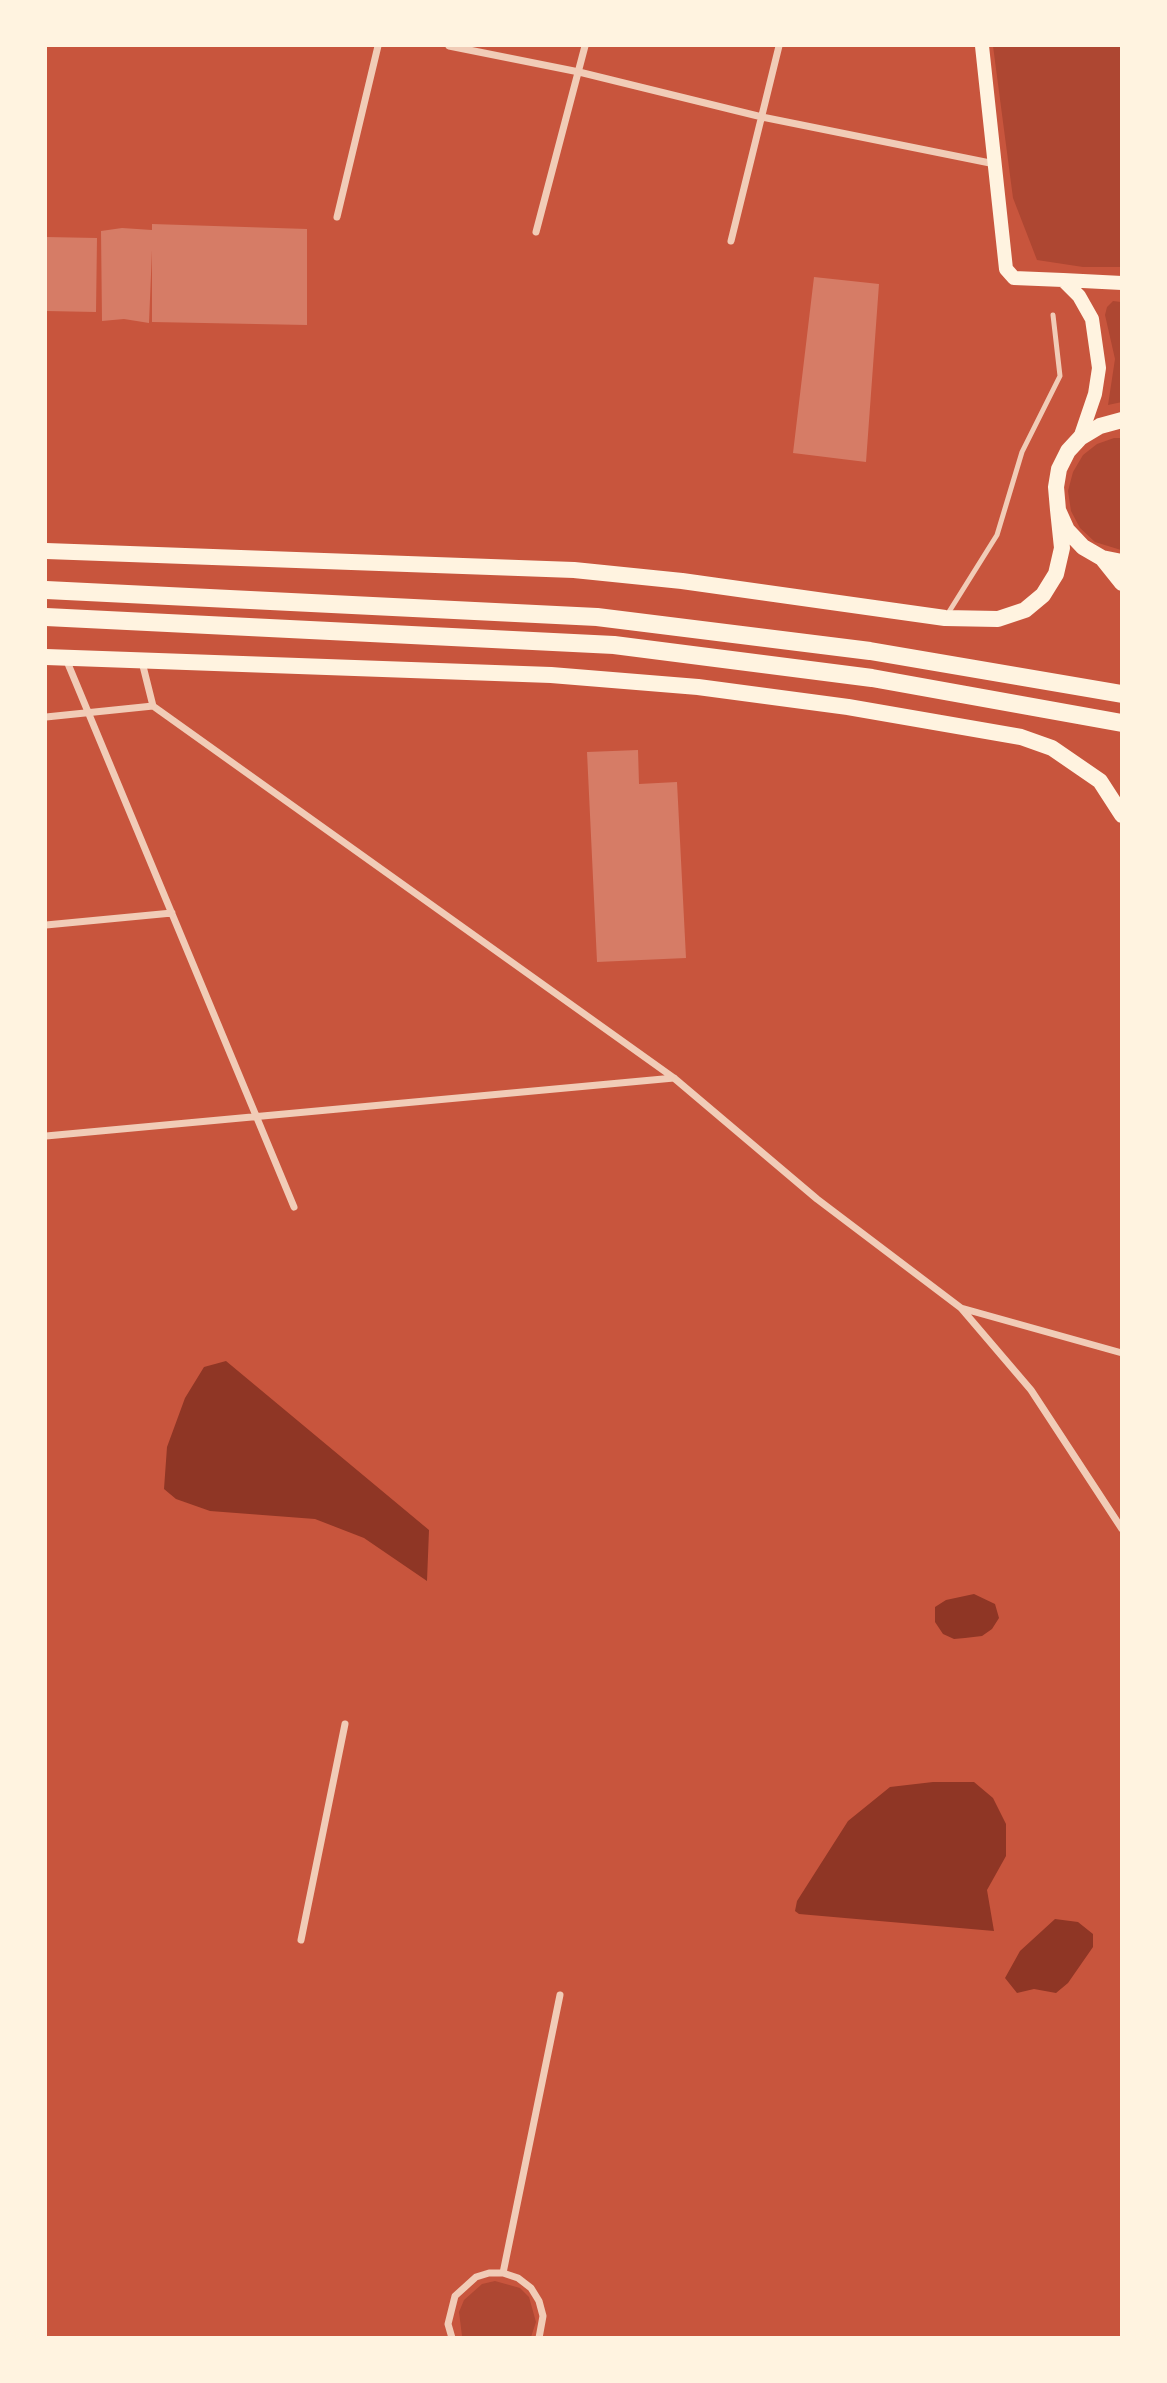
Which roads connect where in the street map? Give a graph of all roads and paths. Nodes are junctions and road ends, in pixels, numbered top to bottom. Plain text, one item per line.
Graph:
1 (378, 46) edge
2 (449, 46) edge
3 (585, 46) edge
4 (779, 46) edge
5 (982, 46) edge
6 (579, 72) junction
7 (762, 117) junction
8 (995, 164) junction
9 (337, 217) dead end
10 (536, 232) dead end
11 (731, 241) dead end
12 (1063, 280) junction
13 (1122, 283) edge
14 (1053, 315) dead end
15 (1122, 420) edge
16 (1080, 438) junction
17 (1058, 510) junction
18 (46, 551) edge
19 (1102, 558) junction
20 (1122, 562) edge
21 (1122, 583) edge
22 (46, 590) edge
23 (46, 617) edge
24 (945, 618) junction
25 (46, 657) edge
26 (66, 659) junction
27 (142, 661) junction
28 (1122, 694) edge
29 (153, 706) junction
30 (89, 713) junction
31 (46, 717) edge
32 (1122, 723) edge
33 (1122, 815) edge
34 (172, 913) junction
35 (46, 925) edge
36 (674, 1077) junction
37 (256, 1116) junction
38 (46, 1136) edge
39 (294, 1208) dead end
40 (961, 1308) junction
41 (1122, 1353) edge
42 (1122, 1529) edge
43 (345, 1724) dead end
44 (301, 1940) dead end
45 (560, 1994) dead end
46 (503, 2273) junction
47 (452, 2337) edge
48 (539, 2337) edge

1 - 9 street
2 - 6 street
3 - 6 street
4 - 7 street
5 - 8 main road
6 - 7 street
6 - 10 street
7 - 8 street
7 - 11 street
8 - 12 main road
12 - 13 main road
12 - 16 main road
14 - 24 lane
15 - 16 main road
16 - 17 main road
17 - 19 main road
17 - 24 main road
18 - 24 main road
19 - 20 main road
19 - 21 main road
22 - 28 highway
23 - 32 highway
25 - 26 main road
26 - 27 main road
26 - 30 street
27 - 29 street
27 - 33 main road
29 - 30 street
29 - 36 street
30 - 31 street
30 - 34 street
34 - 35 street
34 - 37 street
36 - 37 street
36 - 40 street
37 - 38 street
37 - 39 street
40 - 41 street
40 - 42 street
43 - 44 street
45 - 46 street
46 - 47 street
46 - 48 street

